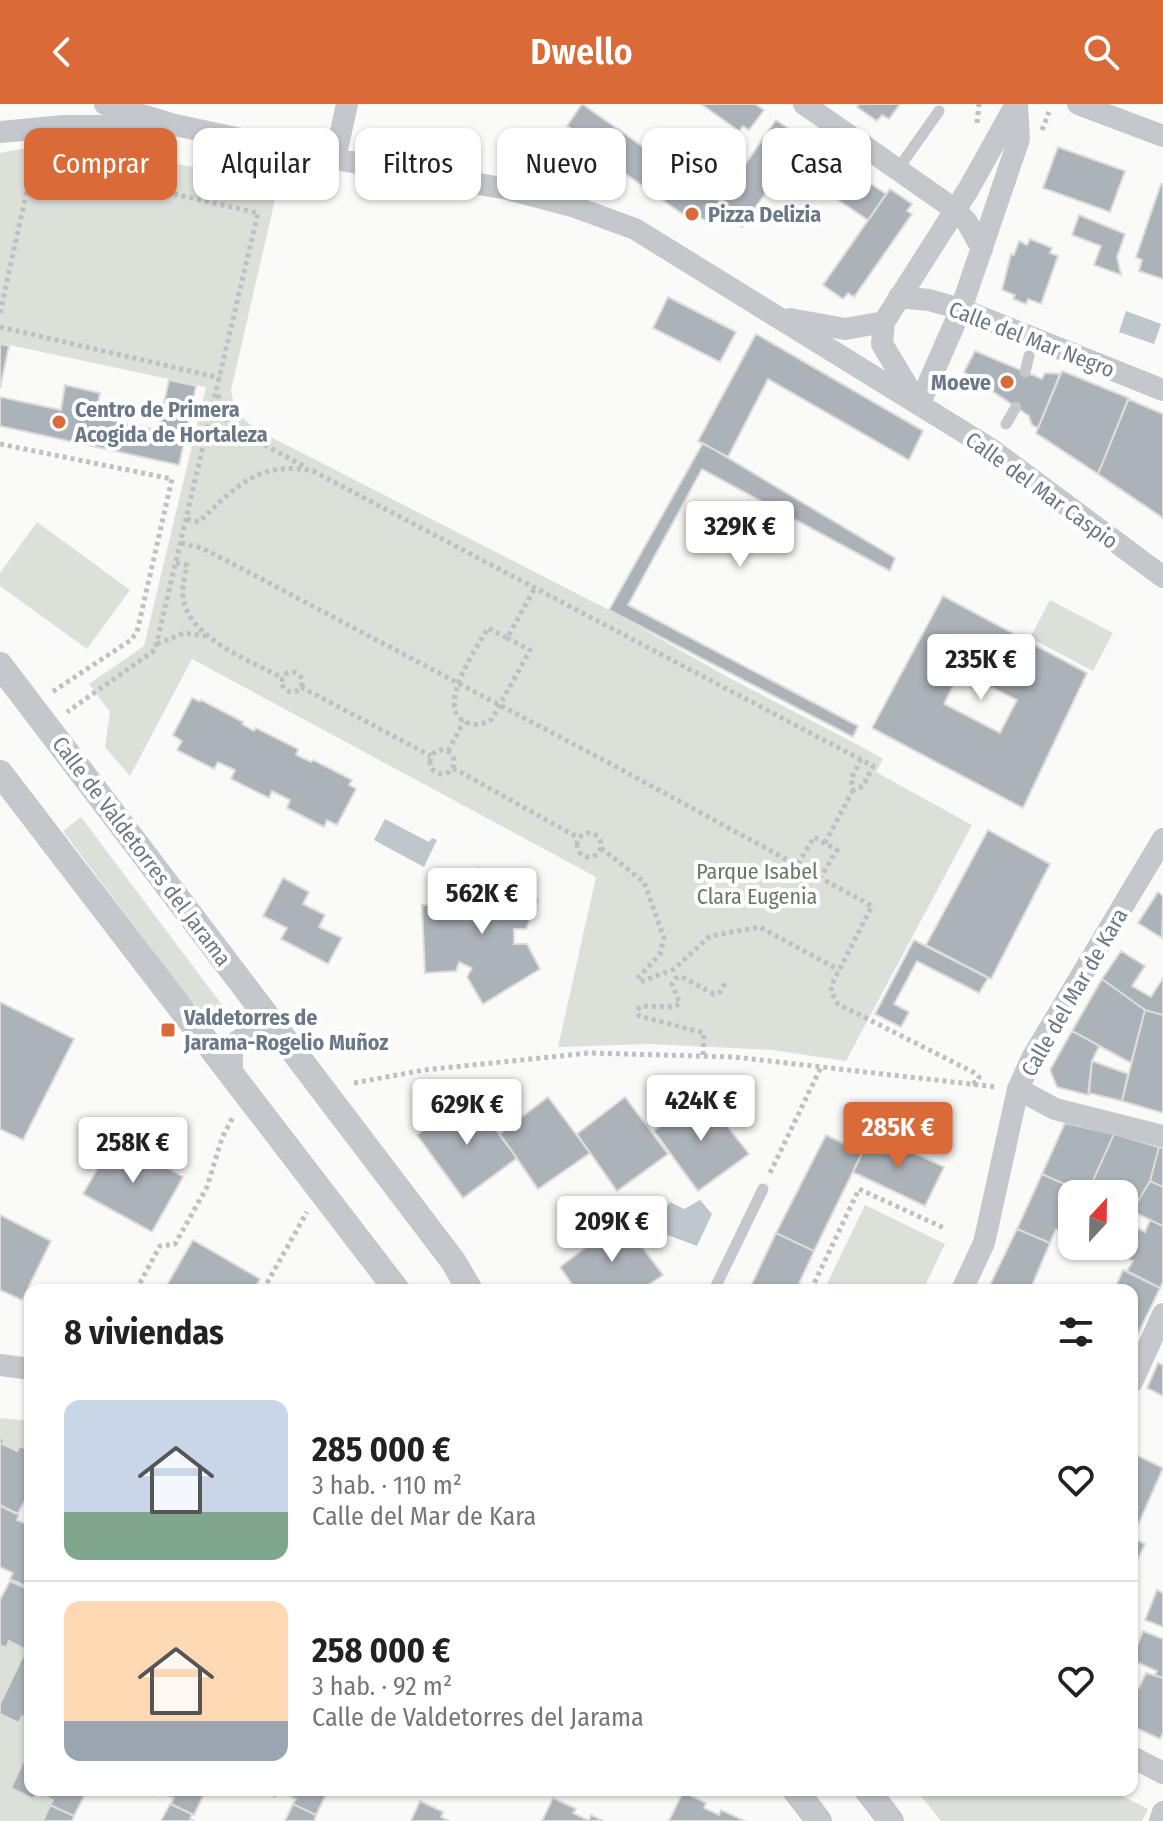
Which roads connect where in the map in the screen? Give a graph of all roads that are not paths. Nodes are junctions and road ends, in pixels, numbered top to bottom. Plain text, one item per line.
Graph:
1 (105, 104) edge
2 (347, 104) edge
3 (804, 104) edge
4 (1016, 104) edge
5 (1078, 104) edge
6 (939, 111) dead end
7 (175, 125) junction
8 (193, 129) edge
9 (0, 132) edge
10 (1163, 136) edge
11 (339, 141) edge
12 (339, 160) edge
13 (898, 169) junction
14 (954, 209) junction
15 (982, 249) junction
16 (899, 297) junction
17 (961, 309) junction
18 (779, 317) junction
19 (884, 322) junction
20 (1029, 356) dead end
21 (1025, 372) dead end
22 (1163, 390) edge
23 (919, 405) junction
24 (1016, 407) dead end
25 (1006, 424) dead end
26 (1163, 577) edge
27 (0, 665) edge
28 (0, 773) edge
29 (1163, 839) edge
30 (283, 1037) junction
31 (239, 1083) junction
32 (1018, 1089) junction
33 (1163, 1136) edge
34 (763, 1189) road end
35 (392, 1284) edge
36 (466, 1284) edge
37 (717, 1284) edge
38 (965, 1284) edge
39 (1163, 1314) edge
40 (0, 1365) edge
41 (24, 1368) edge
42 (1138, 1369) edge
43 (1138, 1760) edge
44 (1163, 1773) edge
45 (800, 1796) edge
46 (872, 1796) edge
47 (1163, 1812) edge
48 (819, 1821) edge
49 (891, 1821) edge
50 (1160, 1821) edge

1 - 7 street, Calle del Mar Caspio
2 - 11 street
3 - 13 street
4 - 14 street
4 - 15 street
5 - 10 street
6 - 13 lane
7 - 8 street, Calle del Mar Caspio
7 - 9 street, Calle del Mar Caspio
12 - 18 street, Calle del Mar Caspio
13 - 14 street
14 - 15 street
14 - 16 street
15 - 17 street
16 - 17 street, Calle del Mar Negro
16 - 19 street
17 - 22 street, Calle del Mar Negro
17 - 23 street
18 - 19 street, Calle del Mar Caspio
18 - 23 street, Calle del Mar Caspio
19 - 23 street, Calle del Mar Caspio
20 - 21 lane
23 - 26 street, Calle del Mar Caspio
24 - 25 lane
27 - 30 street, Calle de Valdetorres del Jarama
28 - 31 street
29 - 32 street, Calle del Mar de Kara
30 - 31 street
30 - 36 street, Calle de Valdetorres del Jarama
31 - 35 street
32 - 33 street
32 - 38 street, Calle del Mar de Kara
34 - 37 lane
39 - 42 street
40 - 41 street
43 - 44 street
45 - 48 street
46 - 49 street
47 - 50 street

